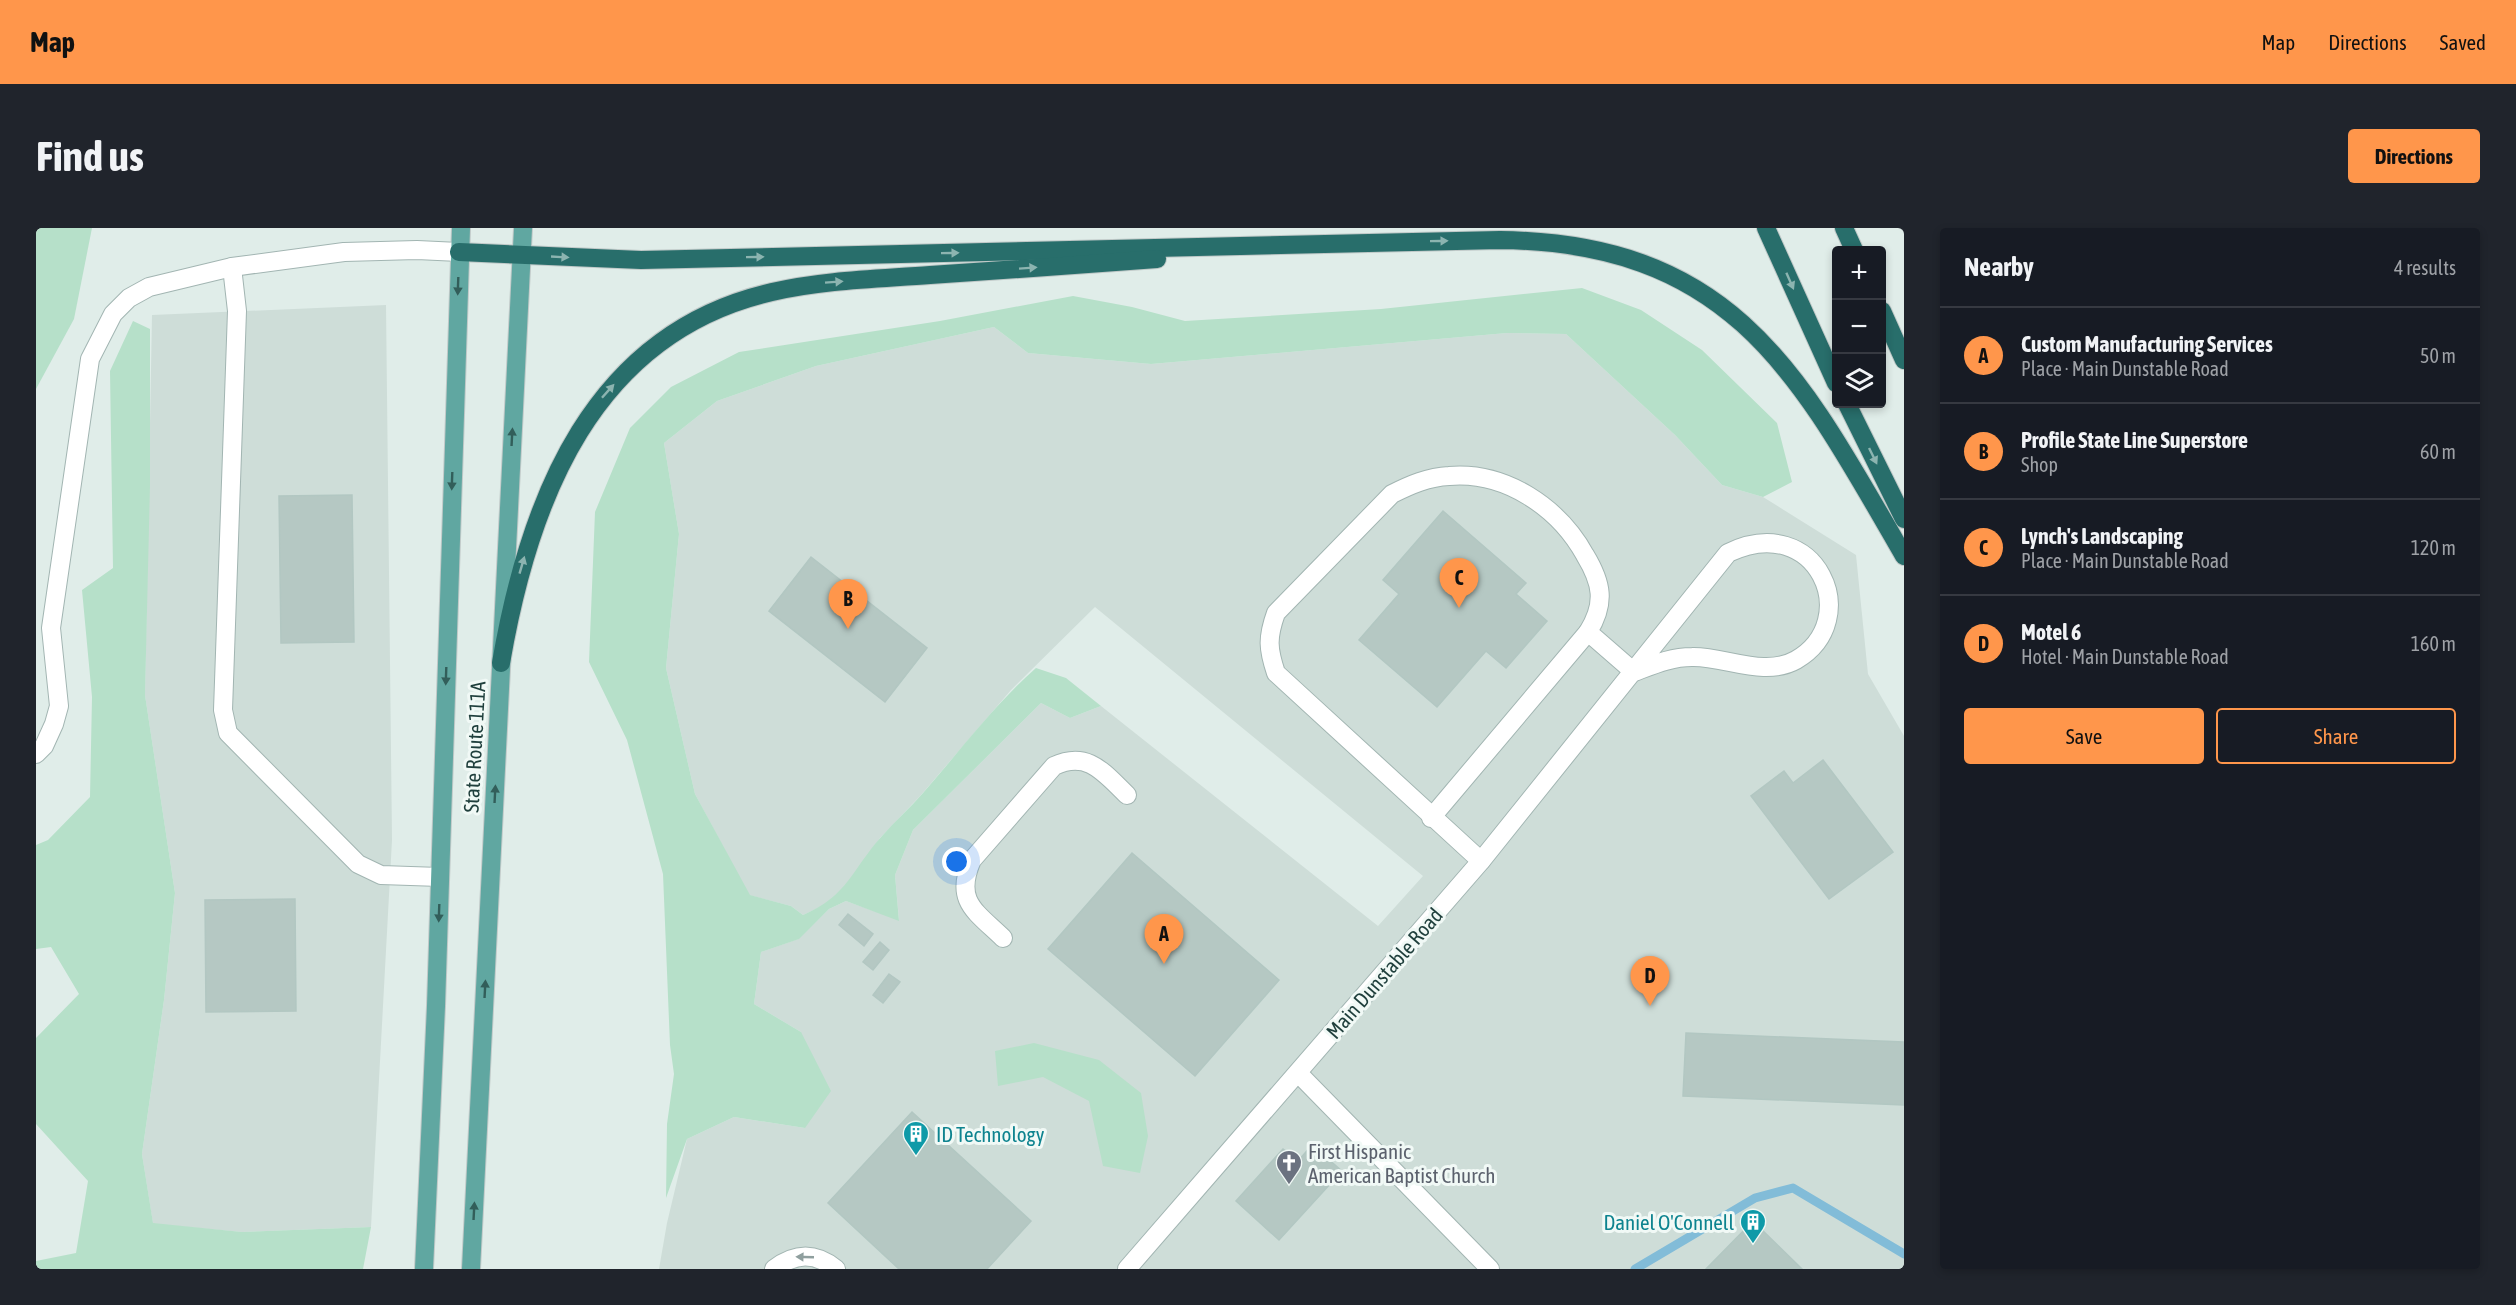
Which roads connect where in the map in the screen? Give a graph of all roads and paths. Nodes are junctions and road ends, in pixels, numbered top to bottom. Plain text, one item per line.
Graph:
1 (461, 228) edge
2 (523, 228) edge
3 (1766, 228) edge
4 (1844, 228) edge
5 (1398, 242) junction
6 (1852, 246) edge
7 (459, 252) junction
8 (521, 255) junction
9 (232, 267) junction
10 (1886, 322) edge
11 (1904, 360) edge
12 (1832, 374) edge
13 (1849, 408) edge
14 (1904, 519) edge
15 (1904, 556) edge
16 (1588, 632) junction
17 (501, 663) junction
18 (1634, 672) junction
19 (36, 754) edge
20 (1127, 795) dead end
21 (1431, 818) junction
22 (1481, 861) junction
23 (440, 877) junction
24 (1003, 938) dead end
25 (1299, 1074) junction
26 (424, 1269) edge
27 (471, 1269) edge
28 (774, 1269) edge
29 (836, 1269) edge
30 (1127, 1269) edge
31 (1490, 1269) edge

1 - 7 main road, State Route 111A
2 - 8 main road, State Route 111A
3 -> 12 highway
4 - 6 highway
8 -> 5 highway
5 -> 15 highway
17 -> 5 highway
7 - 8 highway
7 - 9 street
7 -> 23 main road, State Route 111A
17 -> 8 main road, State Route 111A
9 - 19 street
9 - 23 street
10 - 11 highway
13 -> 14 highway
16 - 18 street
16 - 21 street
16 - 21 street
27 -> 17 main road, State Route 111A
18 - 18 street, Main Dunstable Road
18 - 22 street, Main Dunstable Road
20 - 24 street
21 - 22 street
22 - 25 street, Main Dunstable Road
23 -> 26 main road, State Route 111A
25 - 30 street, Main Dunstable Road
25 - 31 street
29 -> 28 street

